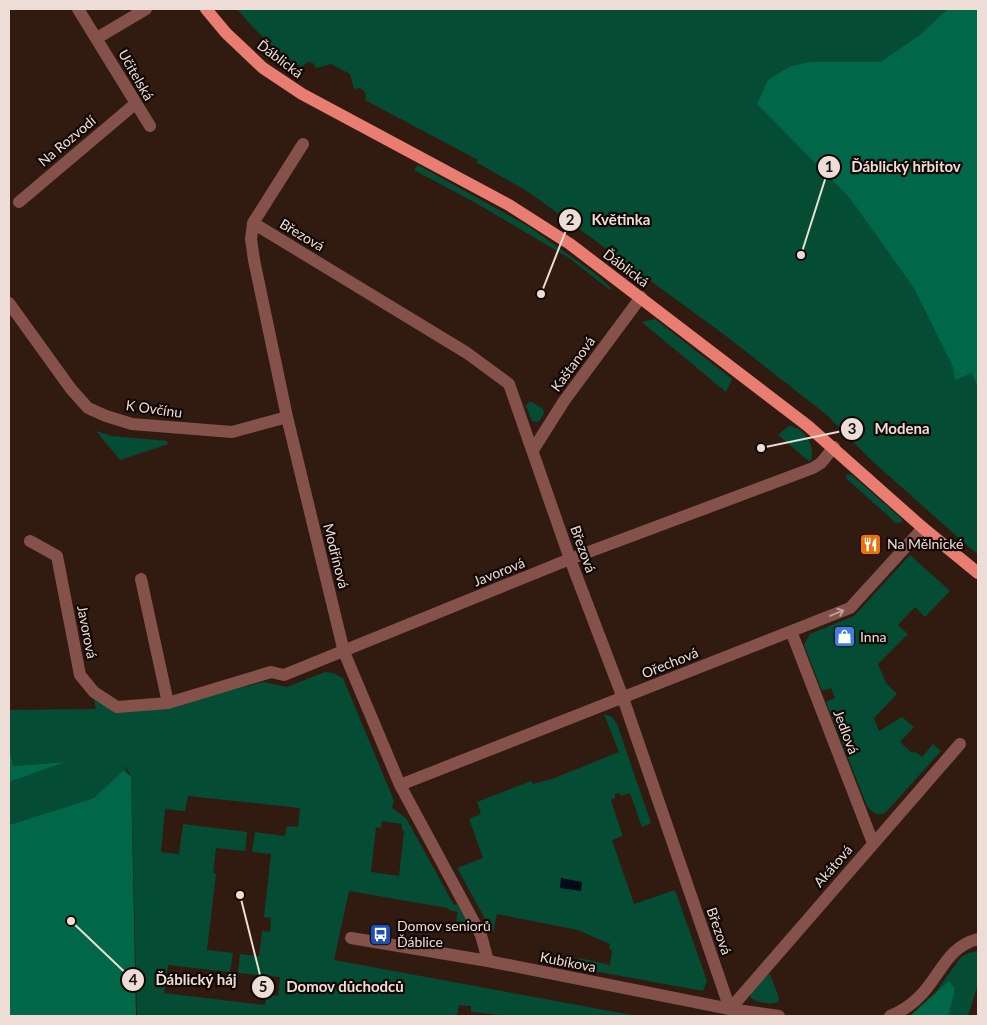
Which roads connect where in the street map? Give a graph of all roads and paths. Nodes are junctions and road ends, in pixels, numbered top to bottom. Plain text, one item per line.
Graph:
1 (78, 9) edge
2 (146, 9) edge
3 (206, 9) edge
4 (97, 38) junction
5 (135, 104) junction
6 (150, 126) dead end
7 (303, 144) dead end
8 (19, 202) dead end
9 (253, 222) junction
10 (641, 298) junction
11 (9, 303) edge
12 (287, 417) junction
13 (834, 447) junction
14 (533, 450) junction
15 (923, 528) junction
16 (30, 542) dead end
17 (570, 559) junction
18 (978, 573) edge
19 (141, 579) dead end
20 (791, 631) junction
21 (344, 652) junction
22 (623, 698) junction
23 (168, 702) junction
24 (960, 744) dead end
25 (400, 785) junction
26 (873, 843) junction
27 (351, 938) dead end
28 (978, 939) edge
29 (488, 961) junction
30 (730, 1009) junction
31 (779, 1016) edge
32 (890, 1016) edge

1 - 4 street, Učitelská
2 - 4 street
3 - 10 main road, Ďáblická
4 - 5 street, Učitelská
5 - 6 street, Učitelská
5 - 8 street, Na Rozvodí
7 - 9 street
9 - 12 street, Modřínová
9 - 14 street, Březová
10 - 13 main road, Ďáblická
10 - 14 street, Kaštanová
11 - 12 street, K Ovčínu
12 - 21 street, Modřínová
13 - 15 main road, Ďáblická
13 - 17 street, Javorová
14 - 17 street, Březová
15 - 18 main road, Ďáblická
20 -> 15 street, Ořechová
16 - 23 street, Javorová
17 - 21 street, Javorová
17 - 22 street, Březová
19 - 23 street
20 - 22 street, Ořechová
20 - 26 street, Jedlová
21 - 23 street, Javorová
21 - 25 street, Modřínová
22 - 25 street, Ořechová
22 - 30 street, Březová
24 - 26 street, Akátová
25 - 29 street, Modřínová
26 - 30 street, Akátová
27 - 29 street, Kubíkova
28 - 32 street
29 - 30 street, Kubíkova
30 - 31 street, Kubíkova

